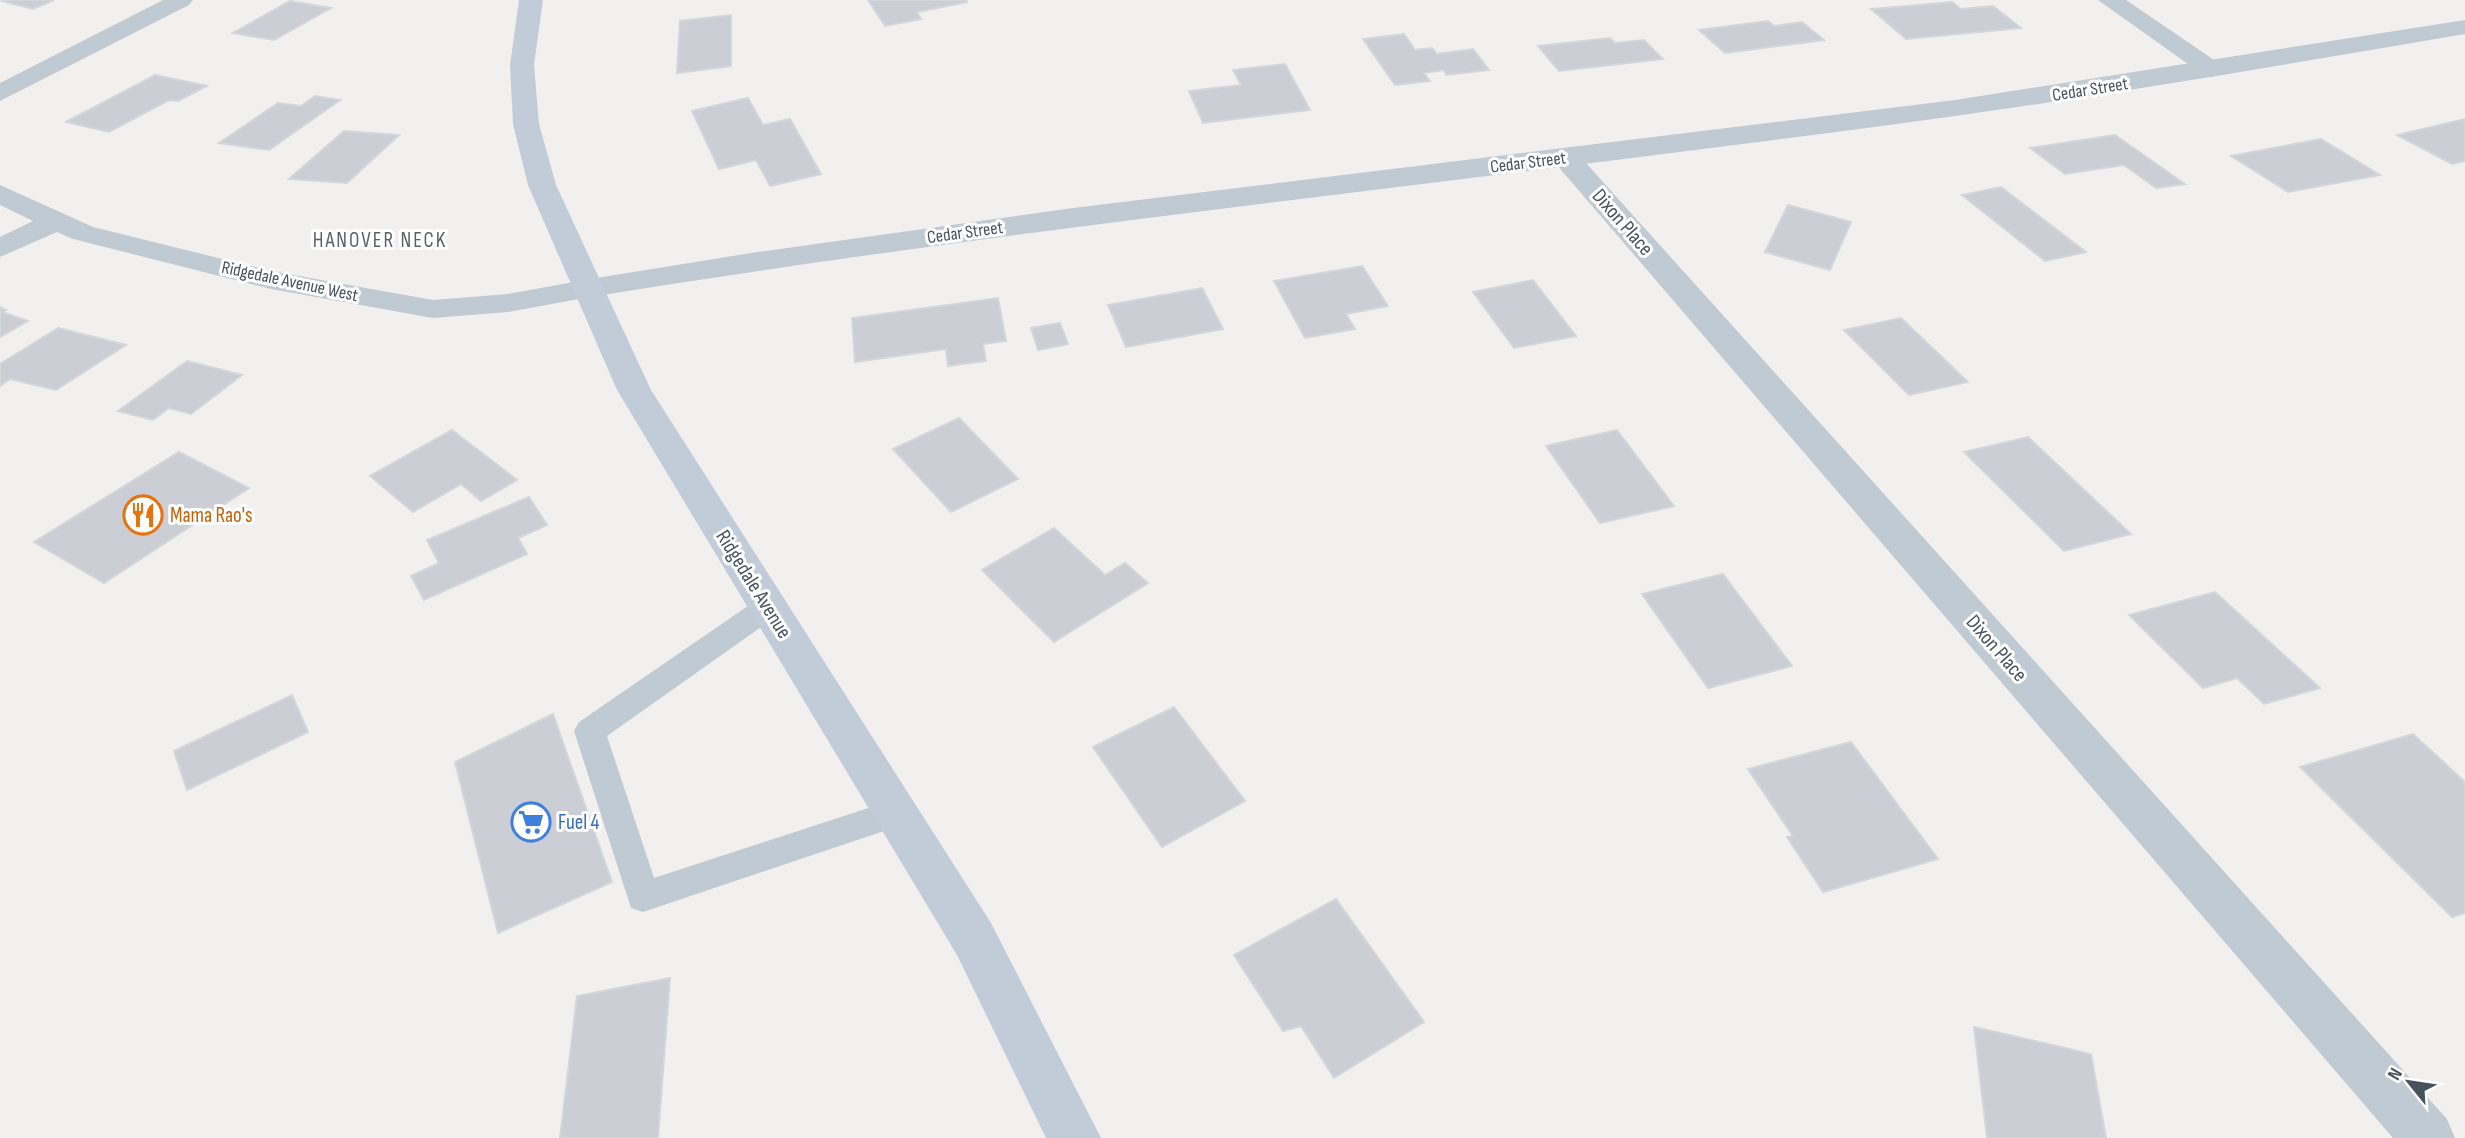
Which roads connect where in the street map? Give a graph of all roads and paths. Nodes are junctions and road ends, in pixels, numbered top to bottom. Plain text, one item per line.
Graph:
1 (181, 0) edge
2 (531, 0) edge
3 (2110, 0) edge
4 (2465, 27) edge
5 (2211, 69) junction
6 (0, 93) edge
7 (1566, 158) junction
8 (0, 194) edge
9 (56, 221) junction
10 (0, 248) edge
11 (590, 288) junction
12 (768, 607) junction
13 (896, 813) junction
14 (1074, 1138) edge
15 (2428, 1138) edge

1 - 6 street
2 - 11 main road, Ridgedale Avenue
3 - 5 street
4 - 5 street, Cedar Street
5 - 7 street, Cedar Street
7 - 11 street, Cedar Street
7 - 15 street, Dixon Place
8 - 9 street, Ridgedale Avenue West
9 - 10 street
9 - 11 street, Ridgedale Avenue West
11 - 12 main road, Ridgedale Avenue
12 - 13 main road, Ridgedale Avenue
12 - 13 lane
13 - 14 main road, Ridgedale Avenue

